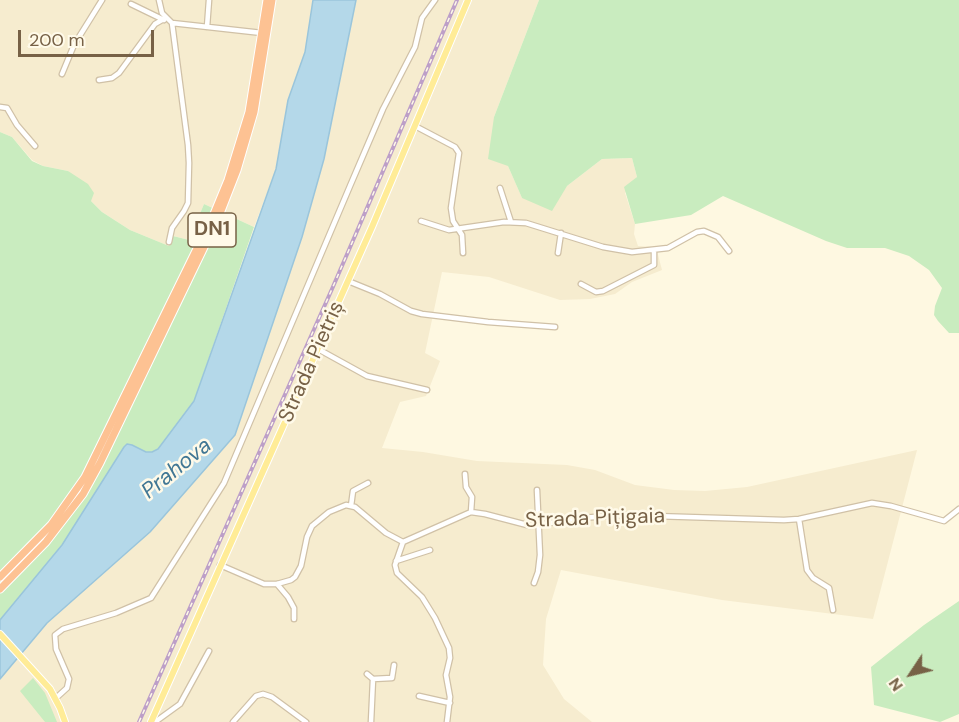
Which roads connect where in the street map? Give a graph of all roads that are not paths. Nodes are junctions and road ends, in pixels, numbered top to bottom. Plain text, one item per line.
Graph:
1 (102, 0) edge
2 (159, 0) edge
3 (209, 0) edge
4 (267, 0) edge
5 (272, 0) edge
6 (435, 0) edge
7 (468, 0) edge
8 (131, 4) dead end
9 (162, 20) junction
10 (170, 22) junction
11 (207, 27) junction
12 (262, 33) junction
13 (62, 74) dead end
14 (99, 80) dead end
15 (0, 107) edge
16 (416, 126) junction
17 (35, 146) dead end
18 (500, 188) dead end
19 (422, 221) dead end
20 (511, 222) junction
21 (458, 229) junction
22 (561, 233) junction
23 (169, 242) dead end
24 (654, 251) junction
25 (729, 252) dead end
26 (463, 253) dead end
27 (558, 253) dead end
28 (348, 282) junction
29 (581, 284) dead end
30 (555, 327) dead end
31 (318, 349) junction
32 (427, 390) dead end
33 (465, 474) dead end
34 (368, 483) dead end
35 (537, 490) dead end
36 (351, 506) junction
37 (959, 509) edge
38 (471, 512) junction
39 (799, 519) junction
40 (538, 526) junction
41 (403, 542) junction
42 (430, 550) dead end
43 (396, 561) junction
44 (220, 565) junction
45 (0, 577) edge
46 (277, 584) junction
47 (534, 584) dead end
48 (0, 589) edge
49 (833, 610) dead end
50 (294, 619) dead end
51 (0, 634) edge
52 (209, 651) dead end
53 (394, 665) dead end
54 (367, 674) dead end
55 (373, 679) junction
56 (419, 696) dead end
57 (56, 698) junction
58 (450, 703) junction
59 (65, 722) edge
60 (153, 722) edge
61 (233, 722) edge
62 (306, 722) edge
63 (370, 722) edge
64 (447, 722) edge

1 - 13 street
2 - 10 street
3 - 11 street
4 - 12 highway, DN1
5 - 48 highway, DN1
6 - 57 street
7 - 16 main road, Strada Pietriș
8 - 9 street
9 - 10 street
9 - 14 street
10 - 11 street
10 - 23 street
11 - 12 street
12 - 45 highway, DN1
15 - 17 street
16 - 21 street
16 - 28 main road, Strada Pietriș
18 - 20 street
19 - 21 street
20 - 21 street
20 - 22 street
21 - 26 street
22 - 24 street
22 - 27 street
24 - 25 street
24 - 29 street
28 - 30 street
28 - 31 main road, Strada Pietriș
31 - 32 street
31 - 44 main road, Strada Pietriș
33 - 38 street
34 - 36 street
35 - 40 street
36 - 41 street
36 - 46 street
37 - 39 street, Strada Pițigaia
38 - 40 street, Strada Pițigaia
38 - 41 street
39 - 40 street, Strada Pițigaia
39 - 49 street
40 - 47 street
41 - 43 street
42 - 43 street
43 - 58 street
44 - 46 street
44 - 60 main road, Strada Pietriș
46 - 50 street
51 - 57 main road
52 - 60 street
53 - 55 street
54 - 55 street
55 - 63 street
56 - 58 street
57 - 59 main road
58 - 64 street
61 - 62 street

